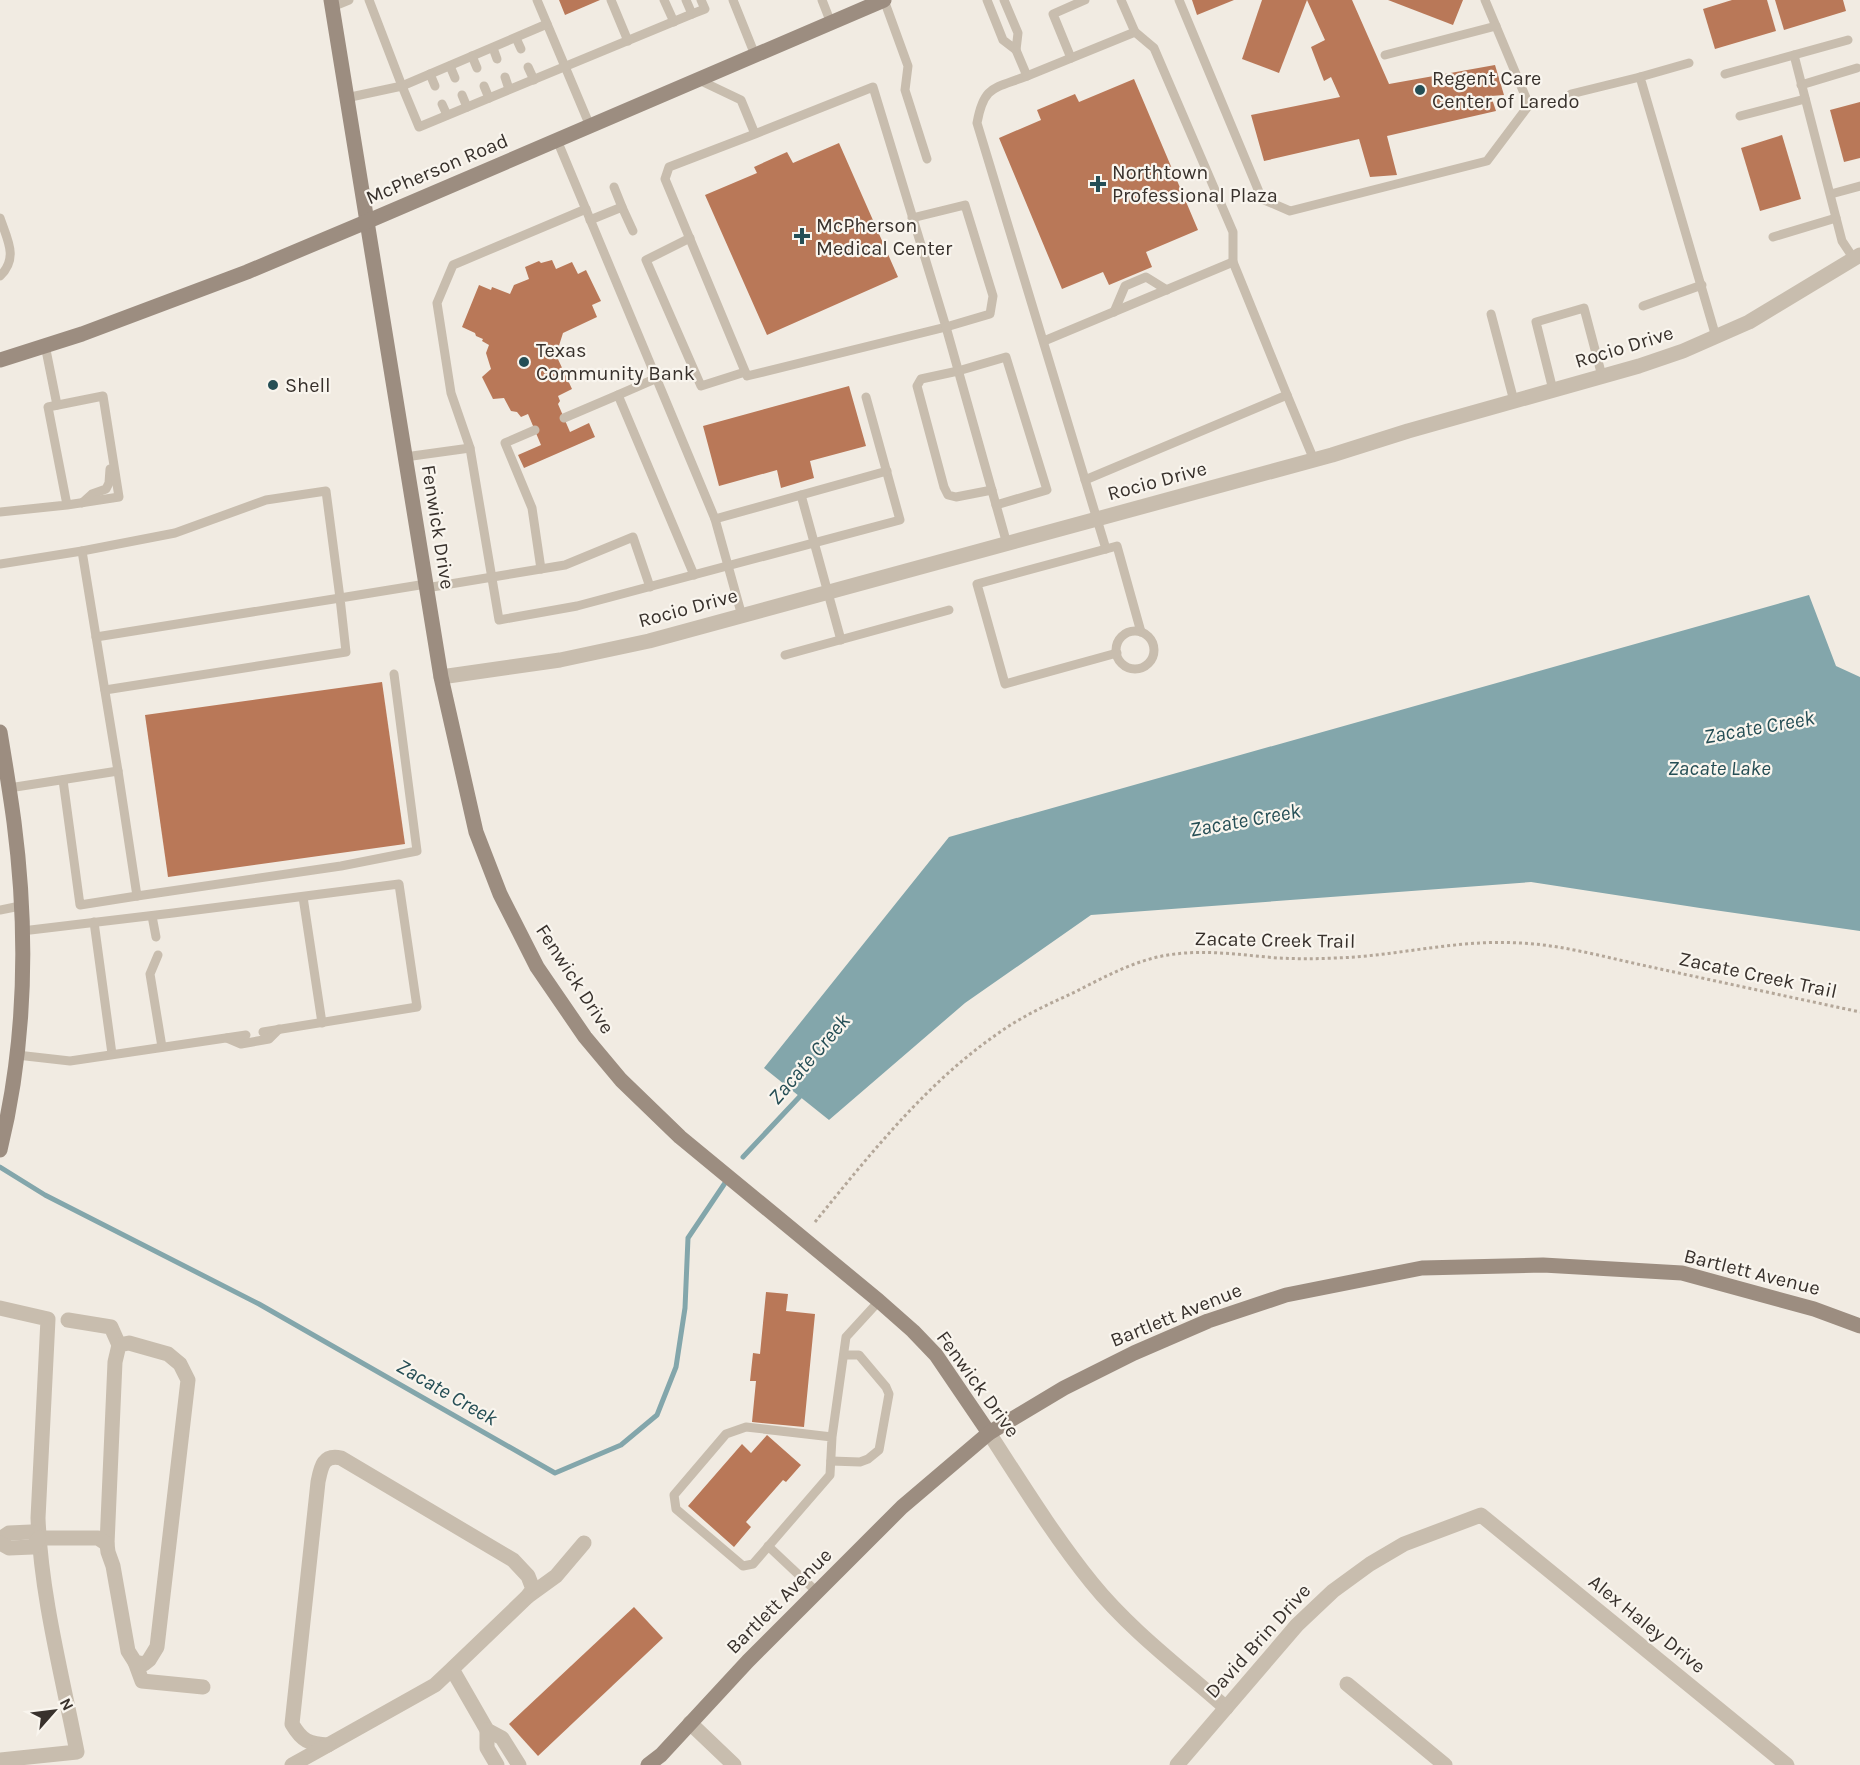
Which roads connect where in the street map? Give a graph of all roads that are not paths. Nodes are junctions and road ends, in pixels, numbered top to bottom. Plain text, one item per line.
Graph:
1 (349, 0) edge
2 (369, 0) edge
3 (537, 0) edge
4 (611, 0) edge
5 (664, 0) edge
6 (686, 0) edge
7 (701, 0) edge
8 (732, 0) edge
9 (822, 0) edge
10 (987, 0) edge
11 (1004, 0) edge
12 (1085, 0) edge
13 (1121, 0) edge
14 (1179, 0) edge
15 (1485, 0) edge
16 (881, 1) edge
17 (331, 4) edge
18 (692, 14) junction
19 (674, 22) junction
20 (831, 23) junction
21 (547, 24) junction
22 (1496, 26) junction
23 (1135, 32) junction
24 (516, 38) junction
25 (1848, 40) dead end
26 (628, 41) junction
27 (492, 48) junction
28 (520, 49) dead end
29 (1016, 50) junction
30 (755, 55) junction
31 (1794, 55) junction
32 (472, 56) junction
33 (1385, 56) dead end
34 (1071, 58) junction
35 (497, 59) dead end
36 (1689, 63) dead end
37 (450, 66) junction
38 (565, 66) junction
39 (528, 67) dead end
40 (477, 68) dead end
41 (1857, 68) dead end
42 (430, 74) junction
43 (1725, 74) dead end
44 (1027, 76) junction
45 (1640, 76) junction
46 (505, 77) dead end
47 (455, 78) dead end
48 (534, 80) junction
49 (699, 80) junction
50 (1802, 85) junction
51 (402, 86) junction
52 (435, 86) dead end
53 (484, 86) dead end
54 (509, 89) junction
55 (1571, 94) dead end
56 (462, 95) dead end
57 (346, 98) junction
58 (489, 98) junction
59 (1805, 99) junction
60 (442, 104) dead end
61 (467, 107) junction
62 (447, 115) junction
63 (1740, 116) dead end
64 (590, 126) junction
65 (755, 134) junction
66 (557, 140) junction
67 (927, 159) dead end
68 (1860, 186) edge
69 (614, 187) dead end
70 (1831, 194) junction
71 (622, 207) junction
72 (586, 209) junction
73 (0, 218) edge
74 (912, 218) junction
75 (1836, 218) junction
76 (590, 220) junction
77 (366, 222) junction
78 (633, 231) dead end
79 (1773, 237) dead end
80 (690, 238) junction
81 (1857, 257) edge
82 (1233, 262) junction
83 (0, 276) edge
84 (1702, 285) junction
85 (1167, 290) junction
86 (1642, 306) dead end
87 (1114, 312) junction
88 (1491, 314) dead end
89 (946, 327) junction
90 (1716, 337) junction
91 (1044, 341) junction
92 (45, 345) junction
93 (0, 360) edge
94 (958, 371) junction
95 (745, 372) junction
96 (1602, 376) junction
97 (657, 378) junction
98 (1553, 390) junction
99 (618, 395) junction
100 (1287, 395) junction
101 (866, 397) dead end
102 (1514, 400) junction
103 (104, 402) junction
104 (57, 405) junction
105 (564, 418) dead end
106 (535, 430) dead end
107 (470, 448) junction
108 (405, 458) junction
109 (1314, 460) junction
110 (887, 471) junction
111 (1085, 480) junction
112 (992, 490) junction
113 (801, 495) junction
114 (82, 503) junction
115 (996, 505) junction
116 (67, 506) junction
117 (0, 512) edge
118 (715, 519) junction
119 (1097, 520) junction
120 (814, 543) junction
121 (1007, 544) junction
122 (1106, 549) junction
123 (82, 551) junction
124 (0, 564) edge
125 (728, 566) junction
126 (541, 569) junction
127 (694, 575) junction
128 (491, 577) junction
129 (426, 586) junction
130 (650, 586) junction
131 (827, 593) junction
132 (340, 598) junction
133 (949, 610) dead end
134 (742, 616) junction
135 (1141, 632) junction
136 (96, 637) junction
137 (841, 640) junction
138 (1117, 653) junction
139 (785, 656) dead end
140 (394, 674) dead end
141 (441, 677) junction
142 (105, 690) junction
143 (1, 740) edge
144 (117, 771) junction
145 (63, 780) junction
146 (9, 788) junction
147 (137, 896) junction
148 (303, 897) junction
149 (21, 906) junction
150 (0, 910) edge
151 (152, 916) junction
152 (94, 922) junction
153 (22, 931) junction
154 (156, 937) dead end
155 (158, 955) dead end
156 (322, 1023) junction
157 (279, 1029) junction
158 (263, 1032) dead end
159 (246, 1035) dead end
160 (226, 1038) junction
161 (162, 1047) junction
162 (112, 1054) junction
163 (17, 1055) junction
164 (0, 1150) edge
165 (879, 1301) junction
166 (0, 1308) edge
167 (68, 1320) dead end
168 (1860, 1326) edge
169 (119, 1345) junction
170 (844, 1354) junction
171 (989, 1433) junction
172 (832, 1437) junction
173 (831, 1461) junction
174 (1480, 1515) joint
175 (39, 1538) junction
176 (0, 1541) edge
177 (584, 1543) dead end
178 (107, 1544) junction
179 (768, 1546) junction
180 (817, 1592) junction
181 (527, 1597) junction
182 (135, 1662) junction
183 (452, 1669) junction
184 (1347, 1684) dead end
185 (203, 1687) dead end
186 (1226, 1708) junction
187 (690, 1724) junction
188 (488, 1730) junction
189 (328, 1745) junction
190 (0, 1760) edge
191 (292, 1765) edge
192 (497, 1765) edge
193 (519, 1765) edge
194 (648, 1765) edge
195 (734, 1765) edge
196 (1177, 1765) edge
197 (1445, 1765) edge
198 (1787, 1765) edge

1 - 17 lane
2 - 51 lane
3 - 21 lane
4 - 26 lane
5 - 19 lane
6 - 18 lane
7 - 18 lane
8 - 30 lane
9 - 20 lane
10 - 29 lane
11 - 29 lane
12 - 34 lane
13 - 23 lane
14 - 22 lane
15 - 22 lane
16 - 20 main road, McPherson Road
16 - 67 lane
17 - 57 main road, Fenwick Drive
18 - 19 lane
19 - 26 lane
20 - 30 main road, McPherson Road
21 - 24 lane
21 - 38 lane
22 - 33 lane
23 - 34 lane
23 - 82 lane
24 - 27 lane
24 - 28 lane
25 - 31 lane
26 - 38 lane
27 - 32 lane
27 - 35 lane
29 - 44 lane
30 - 49 main road, McPherson Road
31 - 43 lane
31 - 50 lane
32 - 37 lane
32 - 40 lane
34 - 44 lane
36 - 45 lane
37 - 42 lane
37 - 47 lane
38 - 48 lane
38 - 64 lane
39 - 48 lane
41 - 50 lane
42 - 51 lane
42 - 52 lane
44 - 91 lane
45 - 55 lane
45 - 84 lane
46 - 54 lane
48 - 54 lane
49 - 64 main road, McPherson Road
49 - 65 lane
50 - 59 lane
51 - 57 lane
51 - 62 lane
53 - 58 lane
54 - 58 lane
56 - 61 lane
57 - 77 main road, Fenwick Drive
58 - 61 lane
59 - 63 lane
59 - 70 lane
60 - 62 lane
61 - 62 lane
64 - 66 main road, McPherson Road
65 - 74 lane
65 - 80 lane
66 - 72 lane
66 - 77 main road, McPherson Road
68 - 70 lane
69 - 71 lane
70 - 75 lane
71 - 76 lane
71 - 78 lane
72 - 76 lane
72 - 107 lane
73 - 83 lane
74 - 89 lane
74 - 89 lane
75 - 79 lane
75 - 81 lane
76 - 97 lane
77 - 92 main road, McPherson Road
77 - 108 main road, Fenwick Drive
80 - 95 lane
80 - 95 lane
81 - 90 street, Rocio Drive
82 - 85 lane
82 - 100 lane
84 - 86 lane
84 - 90 lane
85 - 87 lane
85 - 87 lane
87 - 91 lane
88 - 102 lane
89 - 94 lane
89 - 95 lane
90 - 96 street, Rocio Drive
91 - 111 lane
92 - 93 main road, McPherson Road
92 - 104 lane
94 - 112 lane
94 - 112 lane
94 - 115 lane
96 - 98 street, Rocio Drive
96 - 98 lane
97 - 99 lane
97 - 118 lane
98 - 102 street, Rocio Drive
99 - 105 lane
99 - 127 lane
100 - 109 lane
100 - 111 lane
101 - 110 lane
102 - 109 street, Rocio Drive
103 - 104 lane
103 - 114 lane
103 - 114 lane
104 - 116 lane
106 - 126 lane
107 - 108 lane
107 - 128 lane
108 - 129 main road, Fenwick Drive
109 - 119 street, Rocio Drive
110 - 113 lane
110 - 120 lane
111 - 119 lane
112 - 115 lane
113 - 118 lane
113 - 120 lane
114 - 116 lane
115 - 121 lane
116 - 117 lane
118 - 125 lane
119 - 121 street, Rocio Drive
119 - 122 lane
120 - 125 lane
120 - 131 lane
121 - 131 street, Rocio Drive
122 - 135 lane
122 - 138 lane
123 - 124 lane
123 - 132 lane
123 - 136 lane
125 - 127 lane
125 - 134 lane
126 - 128 lane
126 - 130 lane
127 - 130 lane
128 - 129 lane
128 - 130 lane
129 - 132 lane
129 - 141 main road, Fenwick Drive
131 - 134 street, Rocio Drive
131 - 137 lane
132 - 136 lane
132 - 142 lane
133 - 137 lane
134 - 141 street, Rocio Drive
135 - 138 lane
135 - 138 lane
136 - 142 lane
137 - 139 lane
140 - 147 lane
141 - 165 main road, Fenwick Drive
142 - 144 lane
143 - 146 main road
144 - 145 lane
144 - 147 lane
145 - 146 lane
145 - 147 lane
146 - 149 main road
148 - 151 lane
148 - 156 lane
148 - 156 lane
149 - 150 lane
149 - 153 main road
151 - 152 lane
151 - 154 lane
152 - 153 lane
152 - 162 lane
153 - 163 main road
155 - 161 lane
156 - 157 lane
157 - 158 lane
157 - 160 lane
159 - 160 lane
160 - 161 lane
161 - 162 lane
162 - 163 lane
163 - 164 main road
165 - 170 lane
165 - 171 main road, Fenwick Drive
166 - 175 street
167 - 169 street
168 - 171 main road, Bartlett Avenue
169 - 178 street
169 - 182 street
170 - 172 lane
170 - 173 lane
171 - 180 main road, Bartlett Avenue
171 - 186 street, Fenwick Drive
172 - 173 lane
172 - 179 lane
173 - 179 lane
174 - 186 street, David Brin Drive
174 - 198 street, Alex Haley Drive
175 - 176 street
175 - 178 street
175 - 190 street
177 - 181 street
178 - 182 street
179 - 180 lane
180 - 187 main road, Bartlett Avenue
181 - 183 street
181 - 189 street
182 - 185 street
183 - 188 street
183 - 189 street
184 - 197 street
186 - 196 street, David Brin Drive
187 - 194 main road, Bartlett Avenue
187 - 195 street
188 - 192 street
188 - 193 street
189 - 191 street

